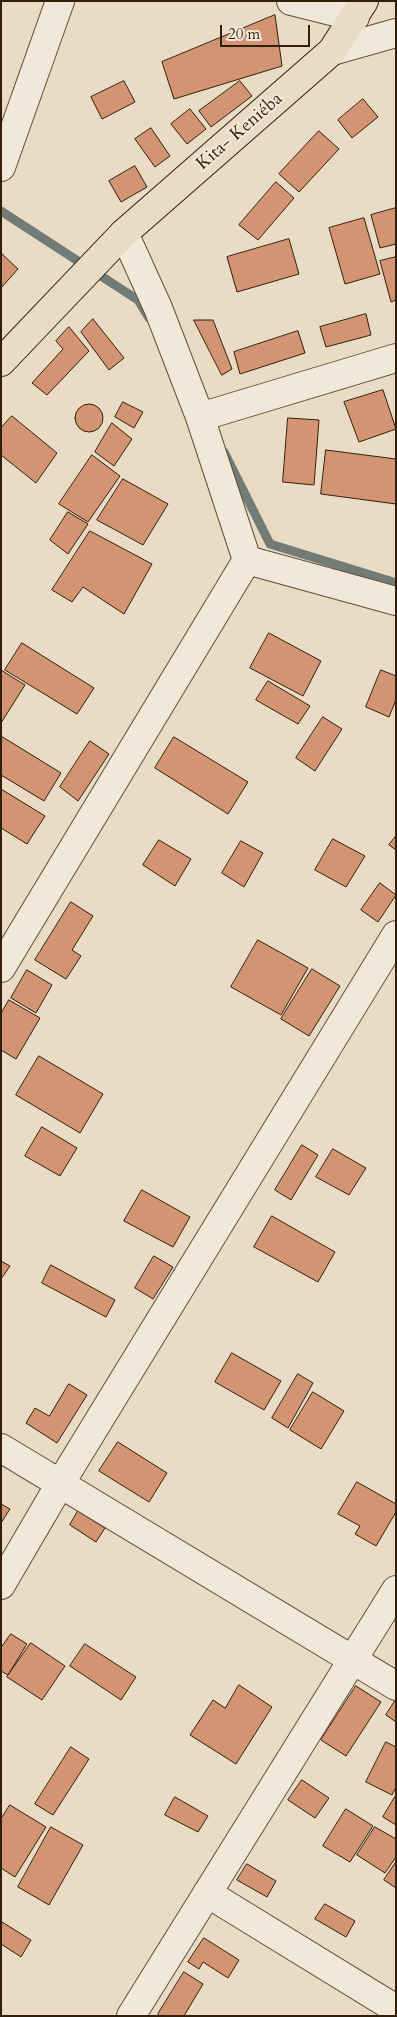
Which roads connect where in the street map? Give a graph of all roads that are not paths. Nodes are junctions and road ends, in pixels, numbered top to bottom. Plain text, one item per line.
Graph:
1 (60, 1) edge
2 (291, 1) edge
3 (360, 9) edge
4 (396, 33) edge
5 (332, 51) junction
6 (1, 167) edge
7 (124, 233) junction
8 (396, 358) edge
9 (1, 362) edge
10 (200, 417) junction
11 (247, 560) junction
12 (396, 601) edge
13 (396, 935) edge
14 (1, 968) edge
15 (1, 1448) edge
16 (60, 1484) junction
17 (1, 1585) edge
18 (396, 1590) edge
19 (353, 1660) junction
20 (396, 1686) edge
21 (207, 1893) junction
22 (396, 2009) edge
23 (131, 2016) edge

1 - 6 street
2 - 3 street
3 - 5 main road, Kita- Keniéba
4 - 5 street
5 - 7 main road, Kita- Keniéba
7 - 9 main road, Kita- Keniéba
7 - 10 street
8 - 10 street
10 - 11 street
11 - 12 street
11 - 14 street
13 - 16 street
15 - 16 street
16 - 17 street
16 - 19 street
18 - 19 street
19 - 20 street
19 - 21 street
21 - 22 street
21 - 23 street

